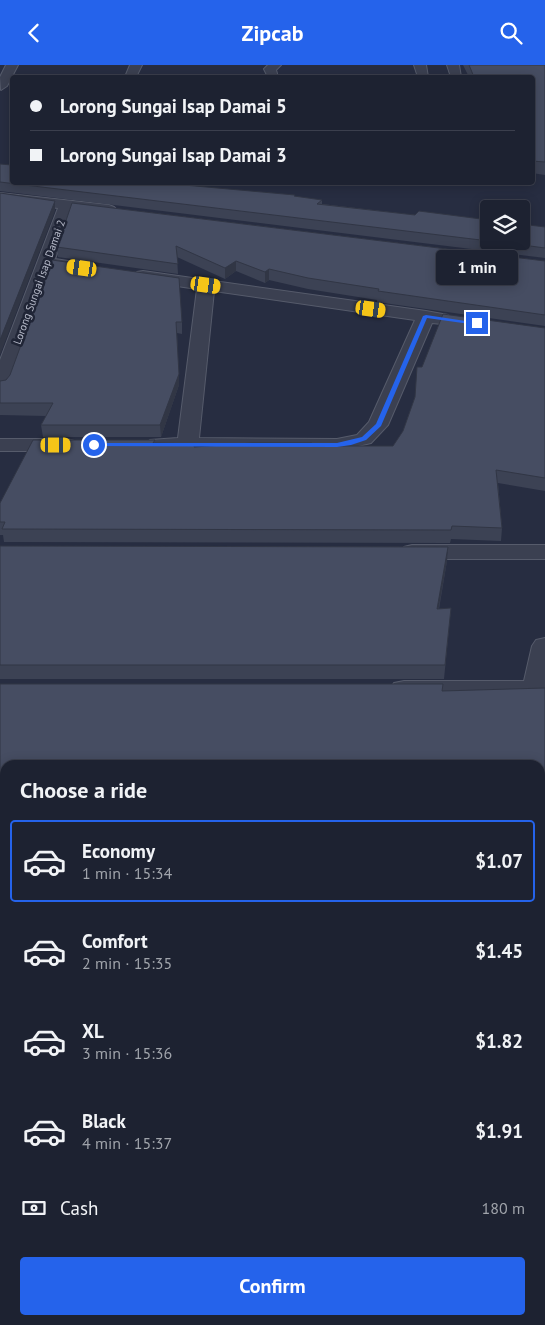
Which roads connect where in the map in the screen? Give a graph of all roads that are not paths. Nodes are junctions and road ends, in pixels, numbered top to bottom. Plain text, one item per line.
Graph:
1 (12, 65) edge
2 (275, 65) edge
3 (272, 75) edge
4 (5, 86) edge
5 (0, 197) edge
6 (67, 205) junction
7 (126, 213) edge
8 (47, 263) junction
9 (103, 271) edge
10 (131, 275) edge
11 (206, 285) junction
12 (426, 316) junction
13 (462, 321) edge
14 (0, 339) edge
15 (18, 339) junction
16 (0, 386) edge
17 (0, 445) edge
18 (89, 445) edge
19 (138, 445) edge
20 (188, 445) junction
21 (386, 552) edge
22 (545, 552) edge
23 (545, 645) edge
24 (377, 689) edge
25 (541, 689) edge

1 - 4 street
2 - 3 street
5 - 6 street
6 - 7 street
6 - 8 street, Lorong Sungai Isap Damai 2
8 - 9 street
8 - 15 street, Lorong Sungai Isap Damai 2
10 - 11 street
11 - 12 street
11 - 20 street
12 - 13 street
12 - 20 street
14 - 15 street
15 - 16 street, Lorong Sungai Isap Damai 2
17 - 18 street
19 - 20 street
21 - 22 street
23 - 25 street
24 - 25 street

